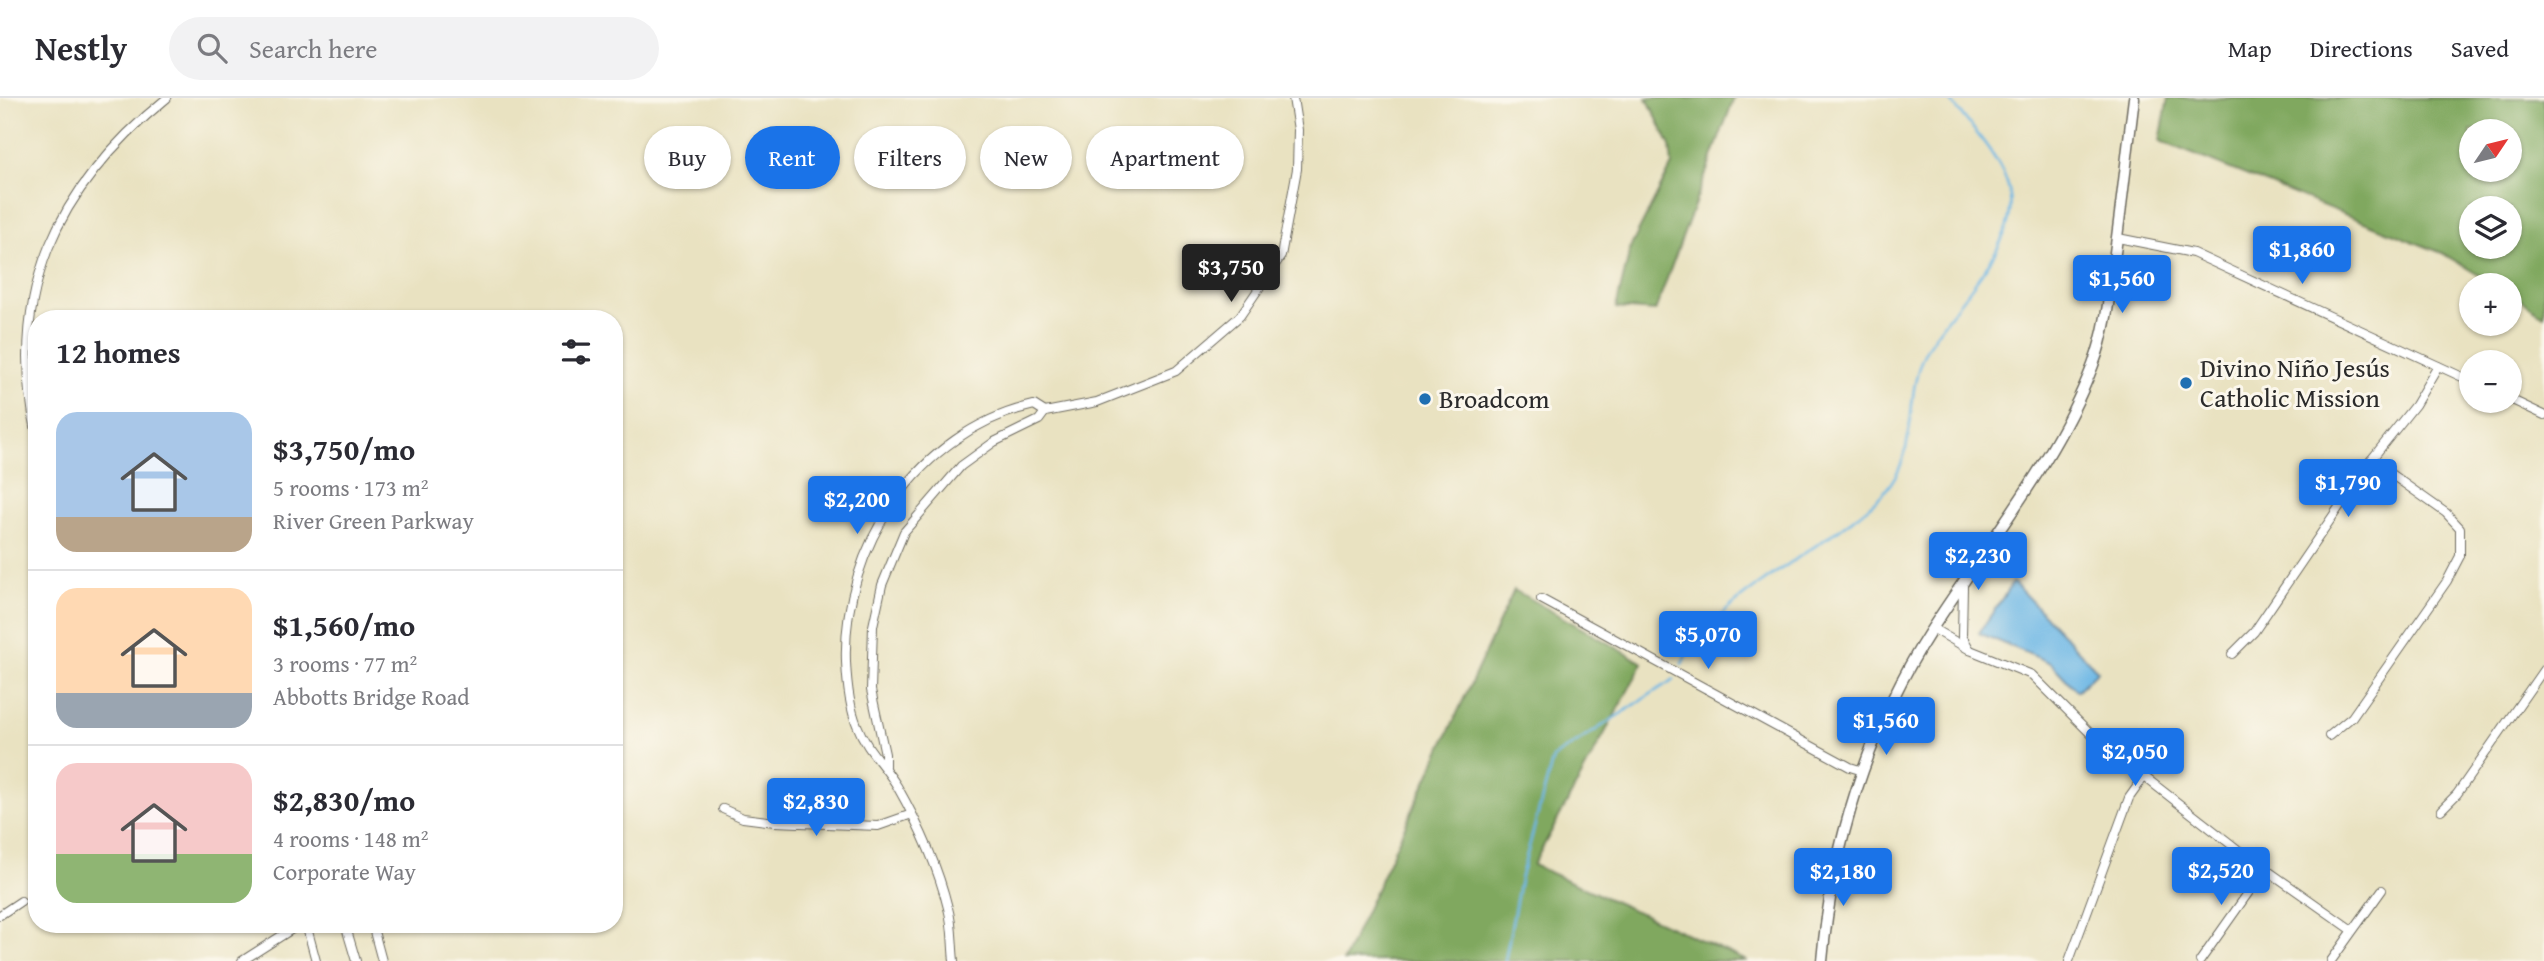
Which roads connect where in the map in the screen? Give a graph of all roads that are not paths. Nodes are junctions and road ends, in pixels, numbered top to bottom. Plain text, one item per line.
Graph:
1 (167, 98) edge
2 (1293, 98) edge
3 (2134, 98) edge
4 (2118, 238) junction
5 (30, 310) edge
6 (28, 339) edge
7 (2438, 366) junction
8 (2459, 376) edge
9 (28, 396) edge
10 (2522, 405) edge
11 (1045, 412) junction
12 (2544, 415) edge
13 (2371, 460) junction
14 (1963, 586) junction
15 (1541, 599) dead end
16 (1932, 628) junction
17 (1970, 650) junction
18 (2232, 654) dead end
19 (2544, 668) edge
20 (2329, 736) dead end
21 (885, 766) junction
22 (1863, 771) junction
23 (2144, 777) junction
24 (723, 809) dead end
25 (2441, 810) dead end
26 (912, 814) junction
27 (2265, 869) junction
28 (2382, 890) dead end
29 (21, 901) dead end
30 (0, 915) edge
31 (2352, 930) junction
32 (289, 933) edge
33 (308, 933) edge
34 (348, 933) edge
35 (374, 933) edge
36 (258, 957) edge
37 (242, 961) edge
38 (316, 961) edge
39 (356, 961) edge
40 (382, 961) edge
41 (954, 961) edge
42 (1822, 961) edge
43 (2069, 961) edge
44 (2200, 961) edge
45 (2331, 961) edge

1 - 5 street
2 - 11 street
3 - 4 main road
4 - 7 street
4 - 14 main road
6 - 9 street
7 - 8 street
7 - 13 street
10 - 12 street
11 - 21 street
11 - 21 street
13 - 18 street
13 - 20 street
14 - 16 main road
14 - 17 street
15 - 22 street
16 - 17 street
16 - 22 main road
17 - 23 street
19 - 25 street
21 - 26 street
22 - 42 main road
23 - 27 street
23 - 43 street
24 - 26 street
26 - 41 street
27 - 31 street
27 - 44 street
28 - 31 street
29 - 30 street
31 - 45 street
32 - 36 street
33 - 38 street
34 - 39 street
35 - 40 street
36 - 37 street

